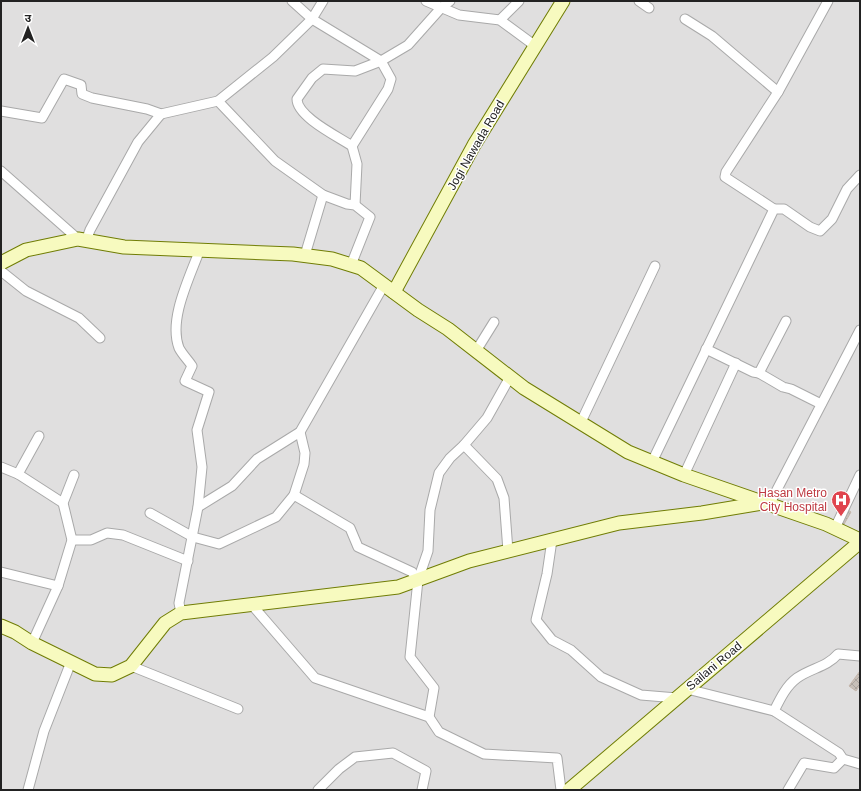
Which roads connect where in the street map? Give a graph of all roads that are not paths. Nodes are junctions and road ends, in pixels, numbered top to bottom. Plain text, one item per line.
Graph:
1 (292, 1) edge
2 (323, 1) edge
3 (426, 1) edge
4 (450, 1) edge
5 (519, 1) edge
6 (563, 1) edge
7 (639, 1) edge
8 (828, 1) edge
9 (441, 8) junction
10 (649, 8) dead end
11 (312, 19) junction
12 (685, 19) dead end
13 (500, 20) junction
14 (534, 45) junction
15 (380, 61) junction
16 (778, 92) junction
17 (218, 101) junction
18 (1, 111) edge
19 (161, 114) junction
20 (352, 146) junction
21 (1, 171) edge
22 (860, 175) edge
23 (323, 195) junction
24 (354, 205) junction
25 (774, 209) junction
26 (82, 240) junction
27 (200, 249) junction
28 (304, 255) junction
29 (1, 263) edge
30 (351, 265) junction
31 (655, 266) dead end
32 (1, 271) edge
33 (389, 289) junction
34 (786, 321) dead end
35 (494, 322) dead end
36 (860, 330) edge
37 (100, 338) dead end
38 (706, 349) junction
39 (476, 351) junction
40 (736, 363) junction
41 (759, 372) junction
42 (510, 377) junction
43 (821, 404) junction
44 (581, 422) junction
45 (300, 432) junction
46 (39, 436) dead end
47 (464, 445) junction
48 (652, 462) junction
49 (1, 467) edge
50 (18, 474) junction
51 (74, 475) dead end
52 (684, 475) junction
53 (860, 475) edge
54 (294, 495) junction
55 (63, 503) junction
56 (767, 504) junction
57 (198, 507) junction
58 (150, 513) dead end
59 (834, 528) junction
60 (193, 537) junction
61 (72, 540) junction
62 (552, 540) junction
63 (860, 541) edge
64 (508, 551) junction
65 (188, 561) junction
66 (1, 572) edge
67 (418, 580) junction
68 (58, 586) junction
69 (252, 605) junction
70 (181, 613) junction
71 (1, 626) edge
72 (32, 643) junction
73 (860, 656) edge
74 (71, 662) junction
75 (131, 666) junction
76 (688, 689) junction
77 (677, 698) junction
78 (238, 709) dead end
79 (774, 711) junction
80 (429, 717) junction
81 (843, 759) junction
82 (860, 764) edge
83 (28, 790) edge
84 (318, 790) edge
85 (422, 790) edge
86 (561, 790) edge
87 (569, 790) edge
88 (788, 790) edge

1 - 11 street
2 - 11 street
3 - 9 street
4 - 9 street
5 - 13 street
6 - 14 street, Jogi Nawada Road
7 - 10 street
8 - 16 street
9 - 13 street
9 - 15 street
11 - 15 street
11 - 17 street
12 - 16 street
13 - 14 street
14 - 33 street, Jogi Nawada Road
15 - 20 street
15 - 20 street
16 - 25 street
17 - 19 street
17 - 23 street
18 - 19 street
19 - 26 street
20 - 24 street
21 - 26 street
22 - 25 street
23 - 24 street
23 - 28 street
24 - 30 street
25 - 38 street
26 - 27 street
26 - 29 street
27 - 28 street
27 - 57 street
28 - 30 street
30 - 33 street
31 - 44 street
32 - 37 street
33 - 39 street
33 - 45 street
34 - 41 street
35 - 39 street
36 - 43 street
38 - 40 street
38 - 48 street
39 - 42 street
40 - 41 street
40 - 52 street
41 - 43 street
42 - 44 street
42 - 47 street
43 - 56 street
44 - 48 street
45 - 54 street
45 - 57 street
46 - 50 street
47 - 64 street
47 - 67 street
48 - 52 street
49 - 50 street
50 - 55 street
51 - 55 street
52 - 56 street
53 - 59 street
54 - 60 street
54 - 67 street
55 - 61 street
56 - 59 street
56 - 62 street
57 - 60 street
58 - 60 street
59 - 63 street
60 - 65 street
61 - 65 street
61 - 68 street
62 - 64 street
62 - 77 street
63 - 76 street, Sailani Road
64 - 67 street
65 - 70 street
66 - 68 street
67 - 69 street
67 - 80 street
68 - 72 street
69 - 70 street
69 - 80 street
70 - 75 street
71 - 72 street
72 - 74 street
73 - 79 street
74 - 75 street
74 - 83 street
75 - 78 street
76 - 77 street, Sailani Road
76 - 79 street
77 - 87 street, Sailani Road
79 - 81 street
80 - 86 street
81 - 82 street
81 - 88 street
84 - 85 street

